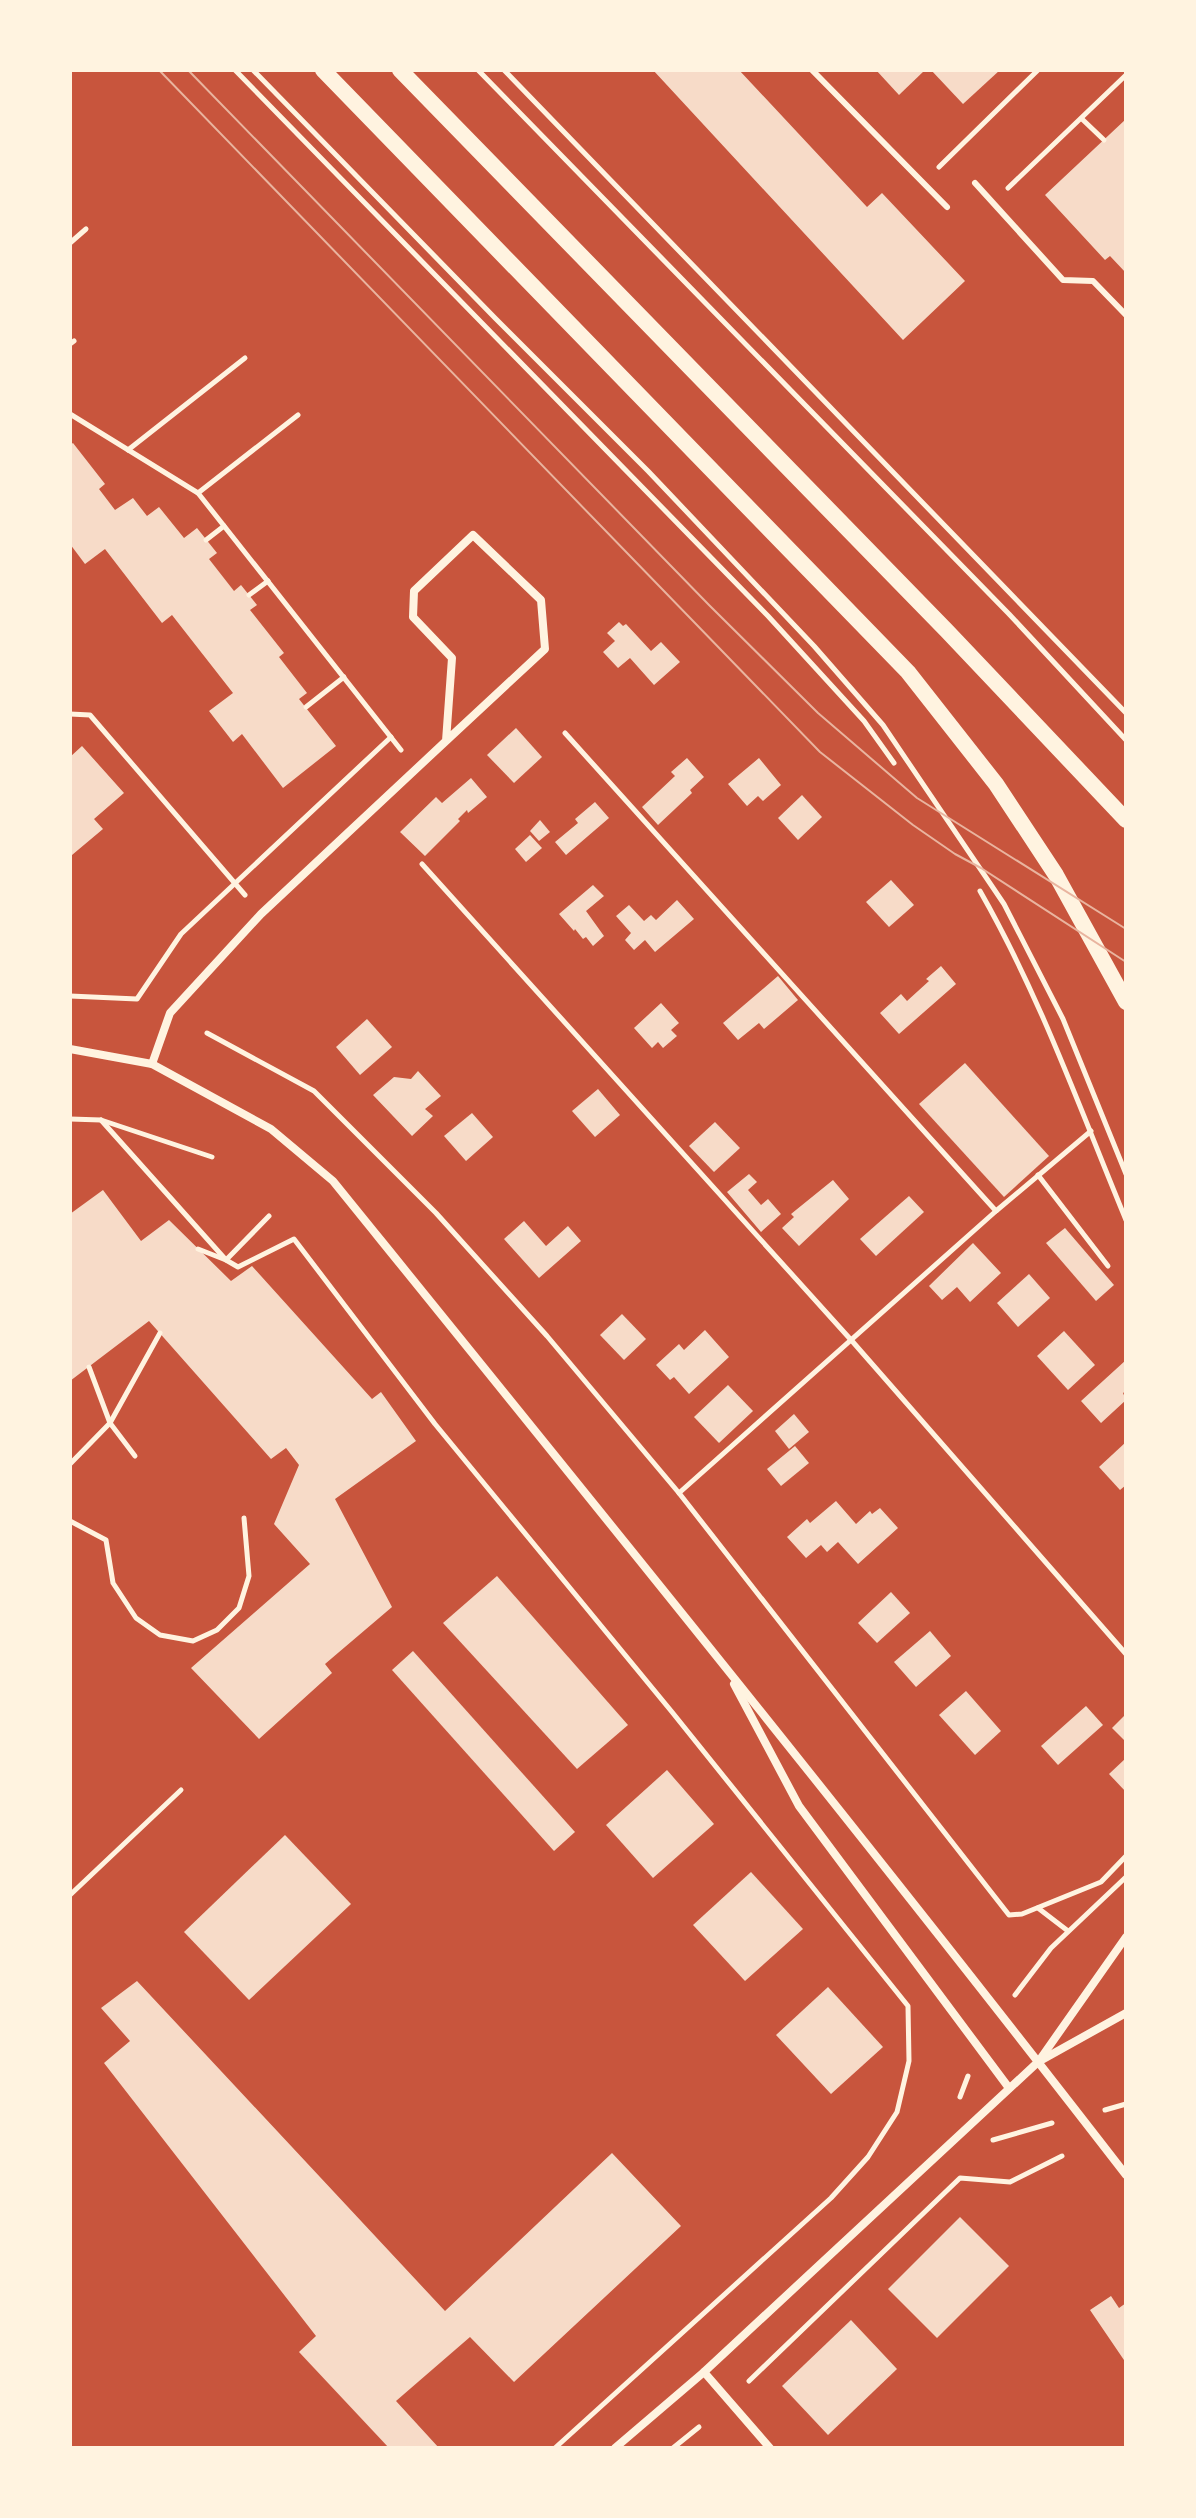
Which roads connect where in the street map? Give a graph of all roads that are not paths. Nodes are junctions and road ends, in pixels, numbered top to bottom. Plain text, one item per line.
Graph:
1 (323, 70) edge
2 (400, 70) edge
3 (812, 70) edge
4 (975, 183) dead end
5 (947, 207) dead end
6 (1126, 315) edge
7 (446, 741) junction
8 (1126, 820) edge
9 (1126, 1002) edge
10 (70, 1049) edge
11 (152, 1064) junction
12 (724, 1665) junction
13 (1126, 1937) edge
14 (1126, 2013) edge
15 (1038, 2062) junction
16 (1009, 2088) junction
17 (1126, 2175) edge
18 (704, 2372) junction
19 (615, 2448) edge
20 (770, 2448) edge

1 - 9 main road
2 - 8 main road
3 - 5 lane
4 - 6 lane
7 - 7 street
7 - 11 street
10 - 11 street
11 - 12 street
12 - 15 street
12 - 16 street
13 - 15 street
14 - 15 street
15 - 16 street
15 - 17 street
16 - 18 street
18 - 19 street
18 - 20 street

